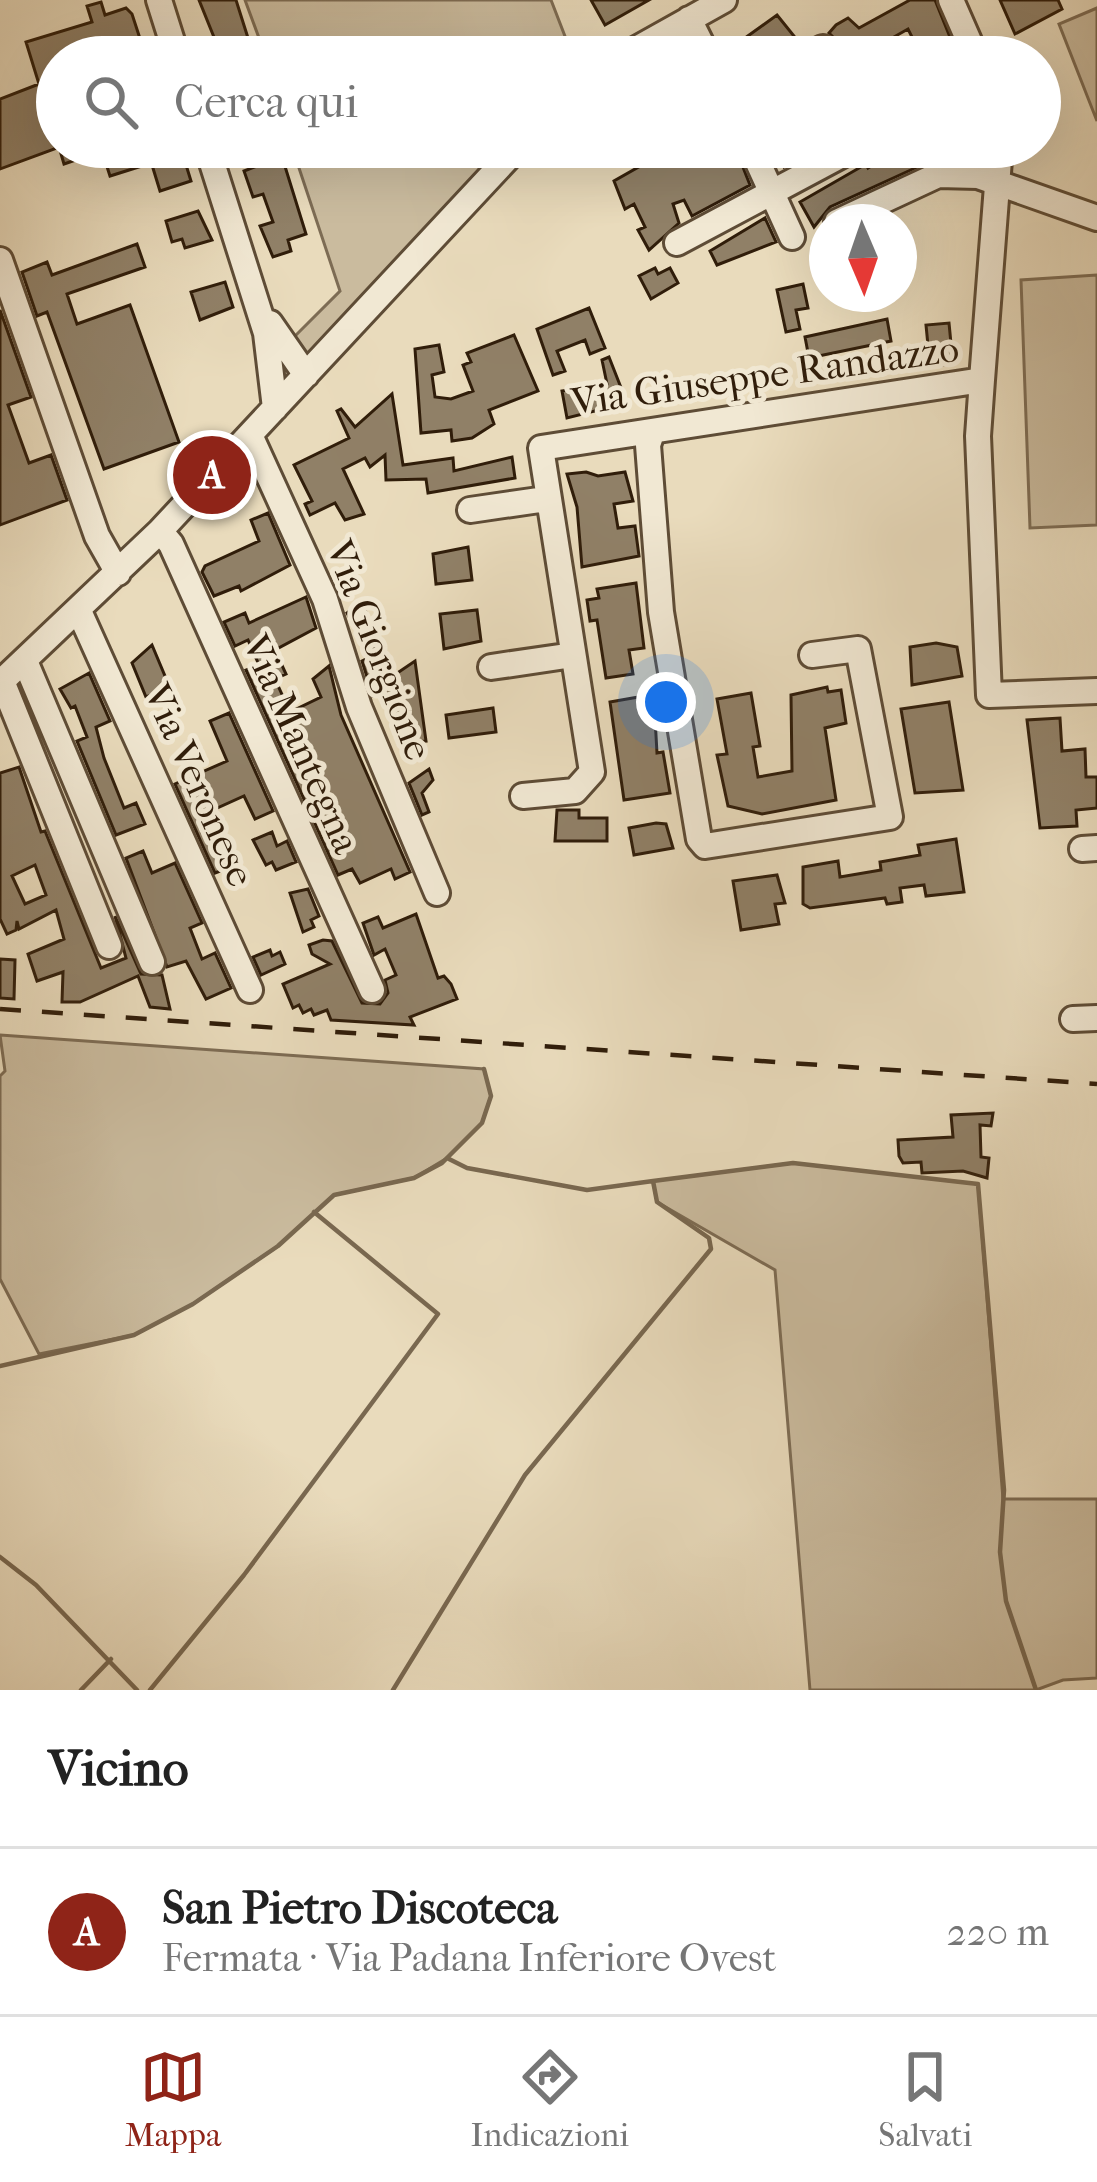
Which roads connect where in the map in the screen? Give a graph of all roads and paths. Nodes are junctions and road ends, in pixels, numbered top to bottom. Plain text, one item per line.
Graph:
1 (159, 0) edge
2 (724, 0) edge
3 (951, 0) edge
4 (689, 19) junction
5 (170, 36) edge
6 (659, 36) edge
7 (698, 36) edge
8 (967, 36) edge
9 (213, 168) edge
10 (498, 168) edge
11 (761, 168) edge
12 (818, 168) edge
13 (999, 168) edge
14 (999, 182) junction
15 (772, 193) junction
16 (876, 204) edge
17 (1097, 218) edge
18 (792, 237) dead end
19 (677, 243) dead end
20 (0, 260) edge
21 (256, 301) junction
22 (306, 375) junction
23 (982, 380) junction
24 (275, 408) junction
25 (652, 433) junction
26 (250, 435) junction
27 (546, 500) junction
28 (470, 510) dead end
29 (160, 531) junction
30 (118, 573) junction
31 (79, 611) junction
32 (573, 655) junction
33 (812, 655) dead end
34 (25, 661) junction
35 (491, 667) dead end
36 (1, 682) edge
37 (1097, 691) edge
38 (524, 796) dead end
39 (437, 893) dead end
40 (109, 946) dead end
41 (152, 962) dead end
42 (250, 990) dead end
43 (372, 990) dead end

1 - 5 street
2 - 4 street
3 - 8 street
4 - 6 street
4 - 7 street
9 - 21 street
10 - 22 street
11 - 15 street
12 - 15 street
13 - 14 street, Via Giuseppe Randazzo
14 - 16 street
14 - 17 street
14 - 23 street, Via Giuseppe Randazzo
15 - 18 street
15 - 19 street
20 - 30 street
21 - 22 street
21 - 24 street
22 - 24 street
23 - 25 street, Via Giuseppe Randazzo
23 - 37 street
24 - 26 street
25 - 27 street, Via Giuseppe Randazzo
25 - 33 street
26 - 29 street
26 - 39 street, Via Giorgione
27 - 28 street
27 - 32 street
29 - 30 street
29 - 43 street, Via Mantegna
30 - 31 street
31 - 34 street
31 - 42 street, Via Veronese
32 - 35 street
32 - 38 street
34 - 36 street
34 - 41 street
36 - 40 street

